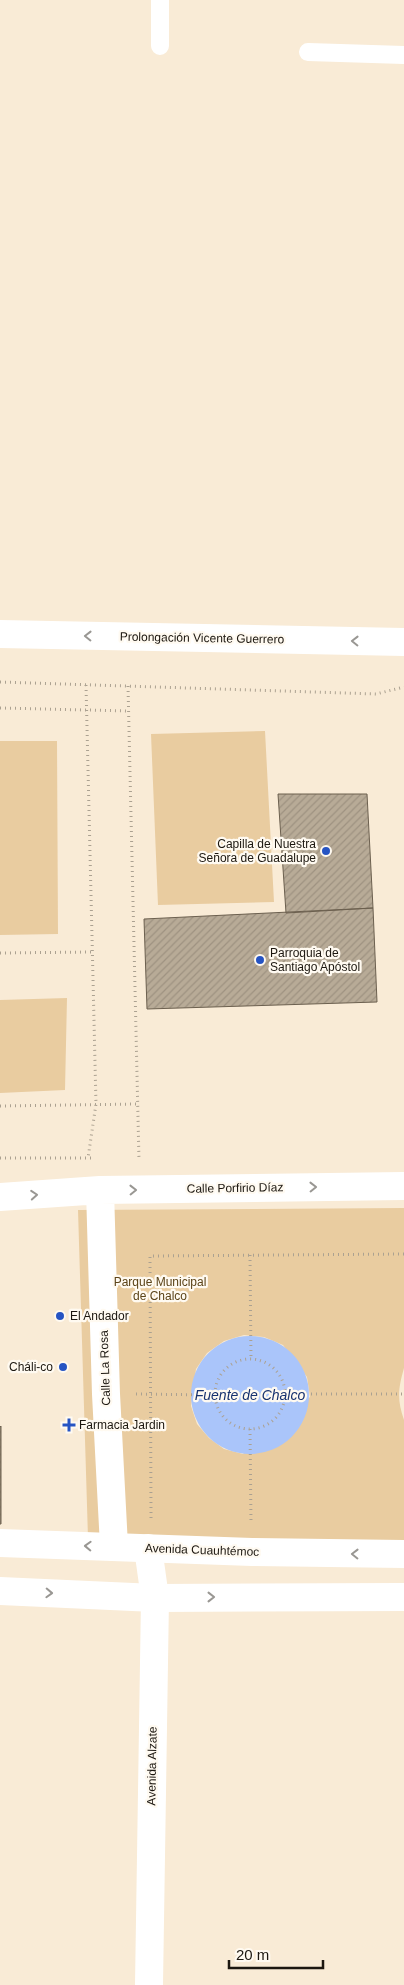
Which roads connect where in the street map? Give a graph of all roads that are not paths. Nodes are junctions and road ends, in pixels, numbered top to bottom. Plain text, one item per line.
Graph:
1 (160, 0) edge
2 (160, 46) dead end
3 (308, 52) dead end
4 (404, 56) edge
5 (0, 634) edge
6 (404, 642) edge
7 (404, 1186) edge
8 (100, 1190) junction
9 (0, 1197) edge
10 (150, 1535) junction
11 (0, 1543) edge
12 (114, 1546) junction
13 (404, 1554) edge
14 (0, 1591) edge
15 (404, 1597) edge
16 (155, 1598) junction
17 (149, 1985) edge

1 - 2 lane
3 - 4 lane
6 -> 5 street, Prolongación Vicente Guerrero
8 -> 7 street, Calle Porfirio Díaz
9 -> 8 street, Calle Porfirio Díaz
8 - 12 street, Calle La Rosa
10 - 12 street, Avenida Cuauhtémoc
13 -> 10 street, Avenida Cuauhtémoc
10 - 16 street, Avenida Alzate
12 -> 11 street, Avenida Cuauhtémoc
14 -> 16 street
16 -> 15 street
16 - 17 street, Avenida Alzate

